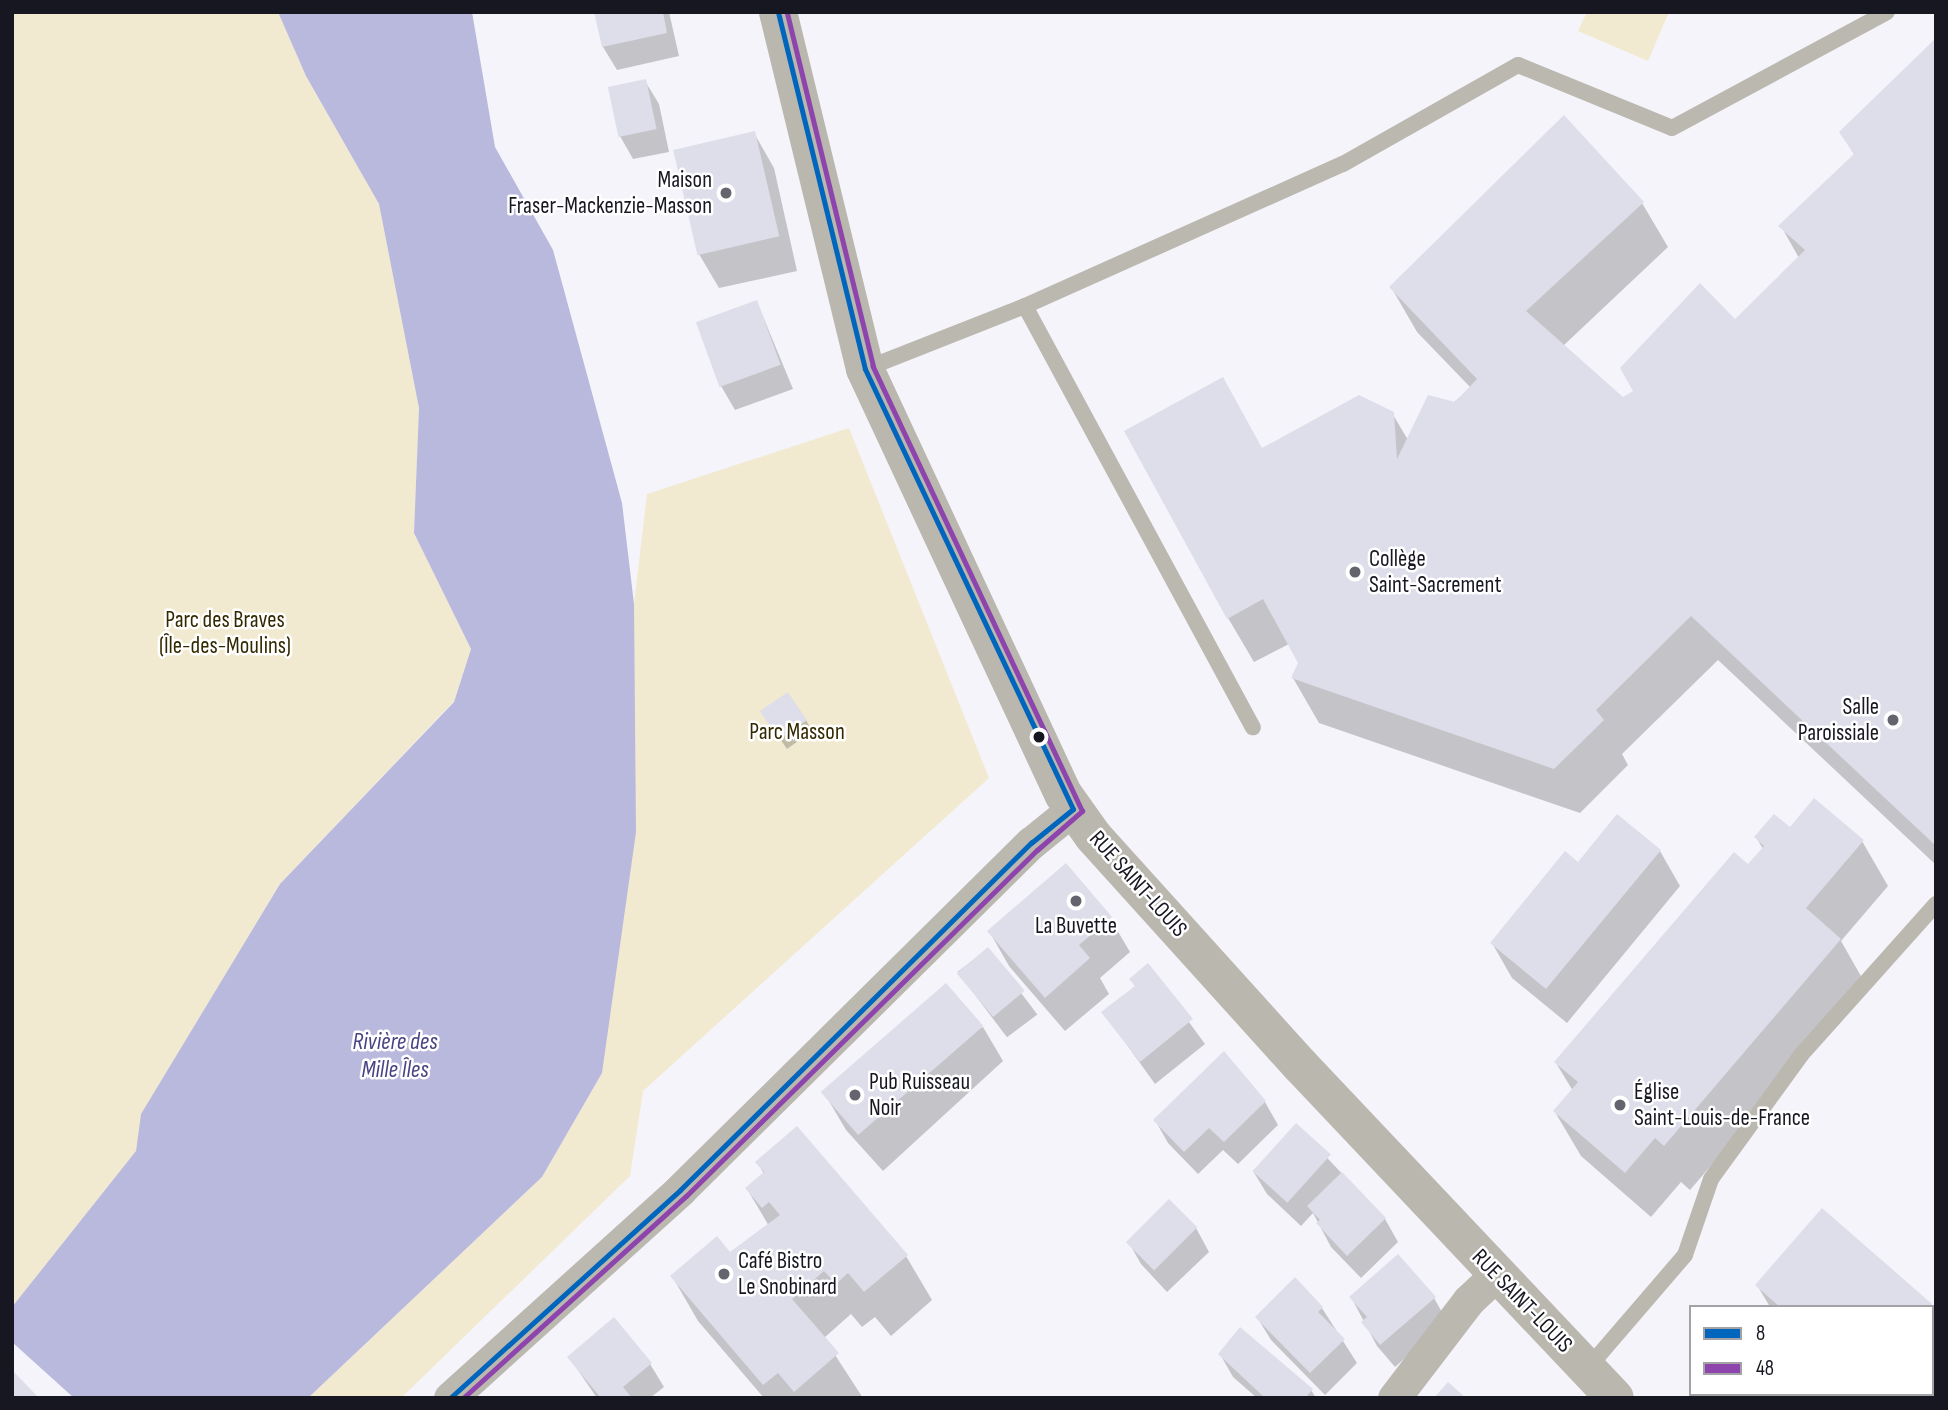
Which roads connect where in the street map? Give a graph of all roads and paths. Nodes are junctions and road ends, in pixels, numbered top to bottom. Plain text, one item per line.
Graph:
1 (778, 12) edge
2 (1887, 12) edge
3 (1025, 306) junction
4 (865, 369) junction
5 (1253, 727) dead end
6 (1073, 809) junction
7 (1936, 904) edge
8 (1496, 1275) junction
9 (1587, 1369) junction
10 (450, 1398) edge
11 (1394, 1398) edge
12 (1615, 1398) edge

1 - 4 main road, RUE SAINT-LOUIS
2 - 3 lane
3 - 4 lane
3 - 5 lane
4 - 6 main road, RUE SAINT-LOUIS
6 - 8 main road, RUE SAINT-LOUIS
6 - 10 street
7 - 9 lane
8 - 9 main road, RUE SAINT-LOUIS
8 - 11 street
9 - 12 main road, RUE SAINT-LOUIS

